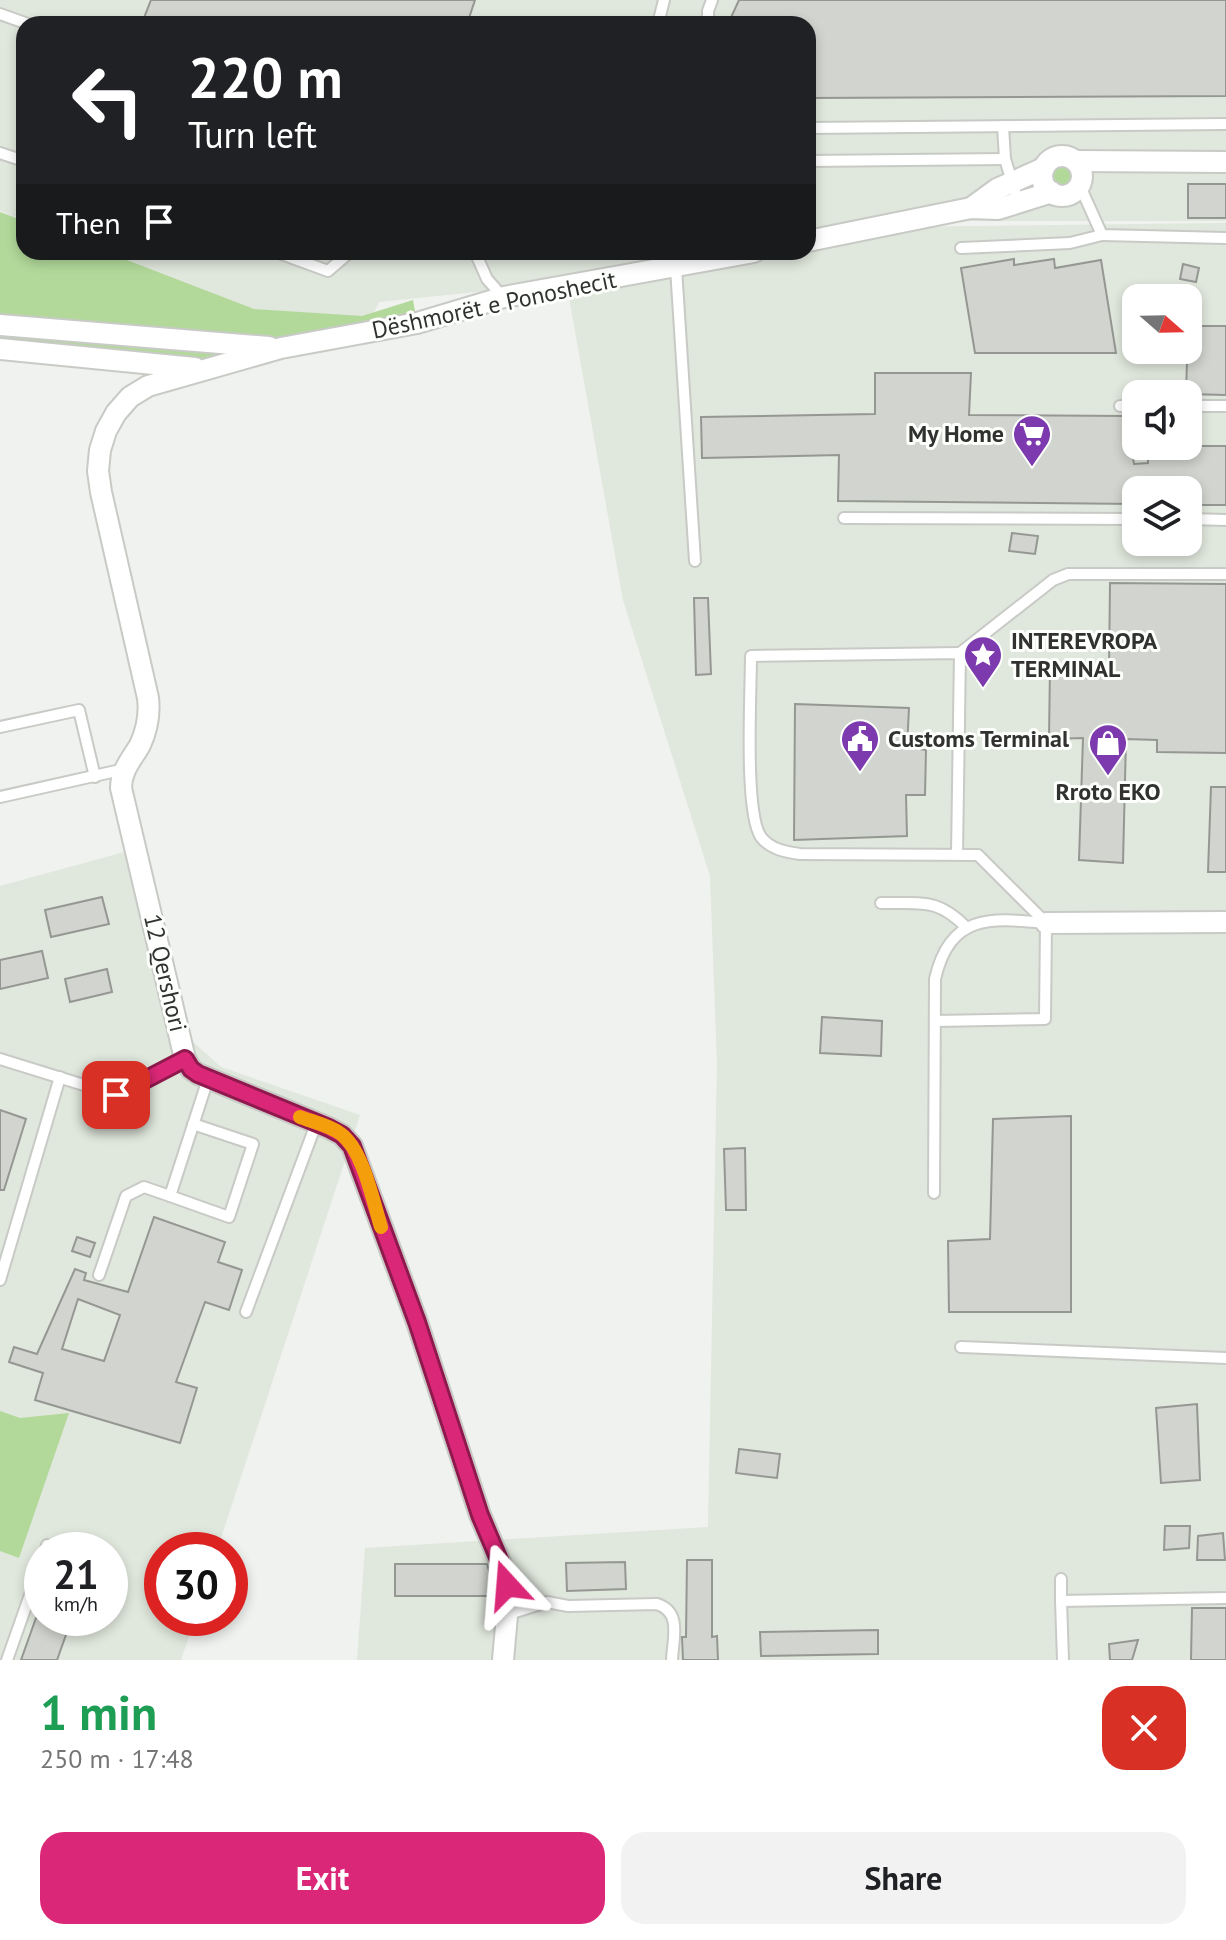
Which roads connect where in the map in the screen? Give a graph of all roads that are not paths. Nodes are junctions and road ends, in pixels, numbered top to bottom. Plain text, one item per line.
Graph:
1 (1226, 124) edge
2 (1003, 126) junction
3 (816, 128) edge
4 (1005, 159) junction
5 (816, 161) edge
6 (1076, 161) junction
7 (1226, 162) edge
8 (1143, 163) junction
9 (1044, 168) junction
10 (1013, 183) junction
11 (1081, 184) junction
12 (1052, 192) junction
13 (1019, 204) junction
14 (971, 208) junction
15 (1102, 235) junction
16 (1226, 238) edge
17 (816, 239) edge
18 (961, 248) dead end
19 (298, 260) edge
20 (341, 260) edge
21 (479, 260) edge
22 (715, 260) edge
23 (676, 268) junction
24 (504, 297) junction
25 (0, 325) edge
26 (281, 348) junction
27 (0, 349) edge
28 (206, 371) junction
29 (1202, 406) edge
30 (1226, 406) edge
31 (844, 518) dead end
32 (1122, 519) edge
33 (1202, 519) edge
34 (1226, 520) edge
35 (695, 561) dead end
36 (1226, 574) edge
37 (960, 653) junction
38 (0, 727) edge
39 (125, 769) junction
40 (95, 777) junction
41 (0, 797) edge
42 (958, 834) junction
43 (957, 854) junction
44 (978, 855) junction
45 (881, 903) dead end
46 (1226, 922) edge
47 (1046, 923) junction
48 (967, 928) junction
49 (935, 1021) junction
50 (0, 1059) edge
51 (185, 1059) junction
52 (60, 1077) junction
53 (208, 1079) junction
54 (193, 1124) junction
55 (316, 1124) junction
56 (934, 1193) dead end
57 (170, 1196) junction
58 (2, 1265) edge
59 (99, 1275) dead end
60 (0, 1280) edge
61 (246, 1312) dead end
62 (961, 1347) dead end
63 (1226, 1358) edge
64 (1061, 1579) dead end
65 (1226, 1598) edge
66 (1061, 1601) junction
67 (24, 1612) edge
68 (506, 1615) junction
69 (7, 1660) edge
70 (503, 1660) edge
71 (672, 1660) edge
72 (1063, 1660) edge

1 - 2 lane
2 - 3 lane
2 - 4 lane
4 - 5 lane
4 - 10 lane
6 - 8 street
6 - 9 street
6 - 11 street
7 - 8 street
8 - 11 street
9 - 10 street
9 - 12 street
10 - 13 lane
10 - 14 street
11 - 12 street
11 - 15 lane
12 - 13 street
13 - 14 street
14 - 17 street
15 - 16 lane
15 - 18 lane
19 - 20 lane
21 - 24 lane
22 - 23 street, Dëshmorët e Ponoshecit
23 - 24 street, Dëshmorët e Ponoshecit
23 - 35 lane
24 - 26 street, Dëshmorët e Ponoshecit
25 - 26 street, Dëshmorët e Ponoshecit
26 - 28 street, Dëshmorët e Ponoshecit
27 - 28 street, Dëshmorët e Ponoshecit
28 - 39 street, 12 Qershori
29 - 30 lane
31 - 32 lane
33 - 34 lane
36 - 37 lane
37 - 42 lane
37 - 43 lane
38 - 40 lane
39 - 40 lane
39 - 51 street, 12 Qershori
40 - 41 lane
42 - 43 lane
42 - 44 lane
43 - 44 lane
44 - 47 lane
45 - 48 lane
46 - 47 street
47 - 48 lane
47 - 49 lane
48 - 49 lane
49 - 56 lane
50 - 52 lane
51 - 52 lane
51 - 53 street, 12 Qershori
52 - 58 lane
53 - 54 lane
53 - 55 street, 12 Qershori
54 - 57 lane
54 - 57 lane
55 - 61 lane
55 - 68 street, 12 Qershori
57 - 59 lane
58 - 60 lane
62 - 63 lane
64 - 66 lane
65 - 66 lane
66 - 72 lane
67 - 69 lane
68 - 70 street, 12 Qershori
68 - 71 lane

